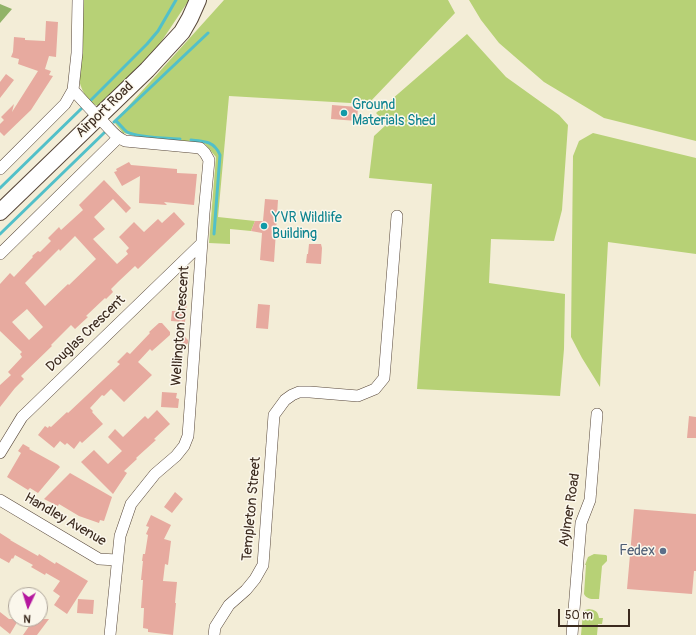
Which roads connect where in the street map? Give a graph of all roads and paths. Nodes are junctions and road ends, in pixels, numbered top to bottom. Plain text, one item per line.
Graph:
1 (78, 0) edge
2 (198, 0) edge
3 (73, 90) junction
4 (98, 117) junction
5 (118, 138) junction
6 (0, 169) edge
7 (0, 212) edge
8 (397, 216) dead end
9 (202, 243) junction
10 (0, 254) edge
11 (597, 414) dead end
12 (0, 453) edge
13 (0, 500) edge
14 (117, 560) junction
15 (110, 635) edge
16 (214, 635) edge
17 (572, 635) edge

1 - 3 street
2 - 4 street, Airport Road
3 - 4 street
3 - 6 street
4 - 5 street
4 - 7 street, Airport Road
5 - 9 street, Wellington Crescent
5 - 10 street
8 - 16 street, Templeton Street
9 - 12 street, Douglas Crescent
9 - 14 street, Wellington Crescent
11 - 17 street, Aylmer Road
13 - 14 street, Handley Avenue
14 - 15 street, Wellington Crescent

